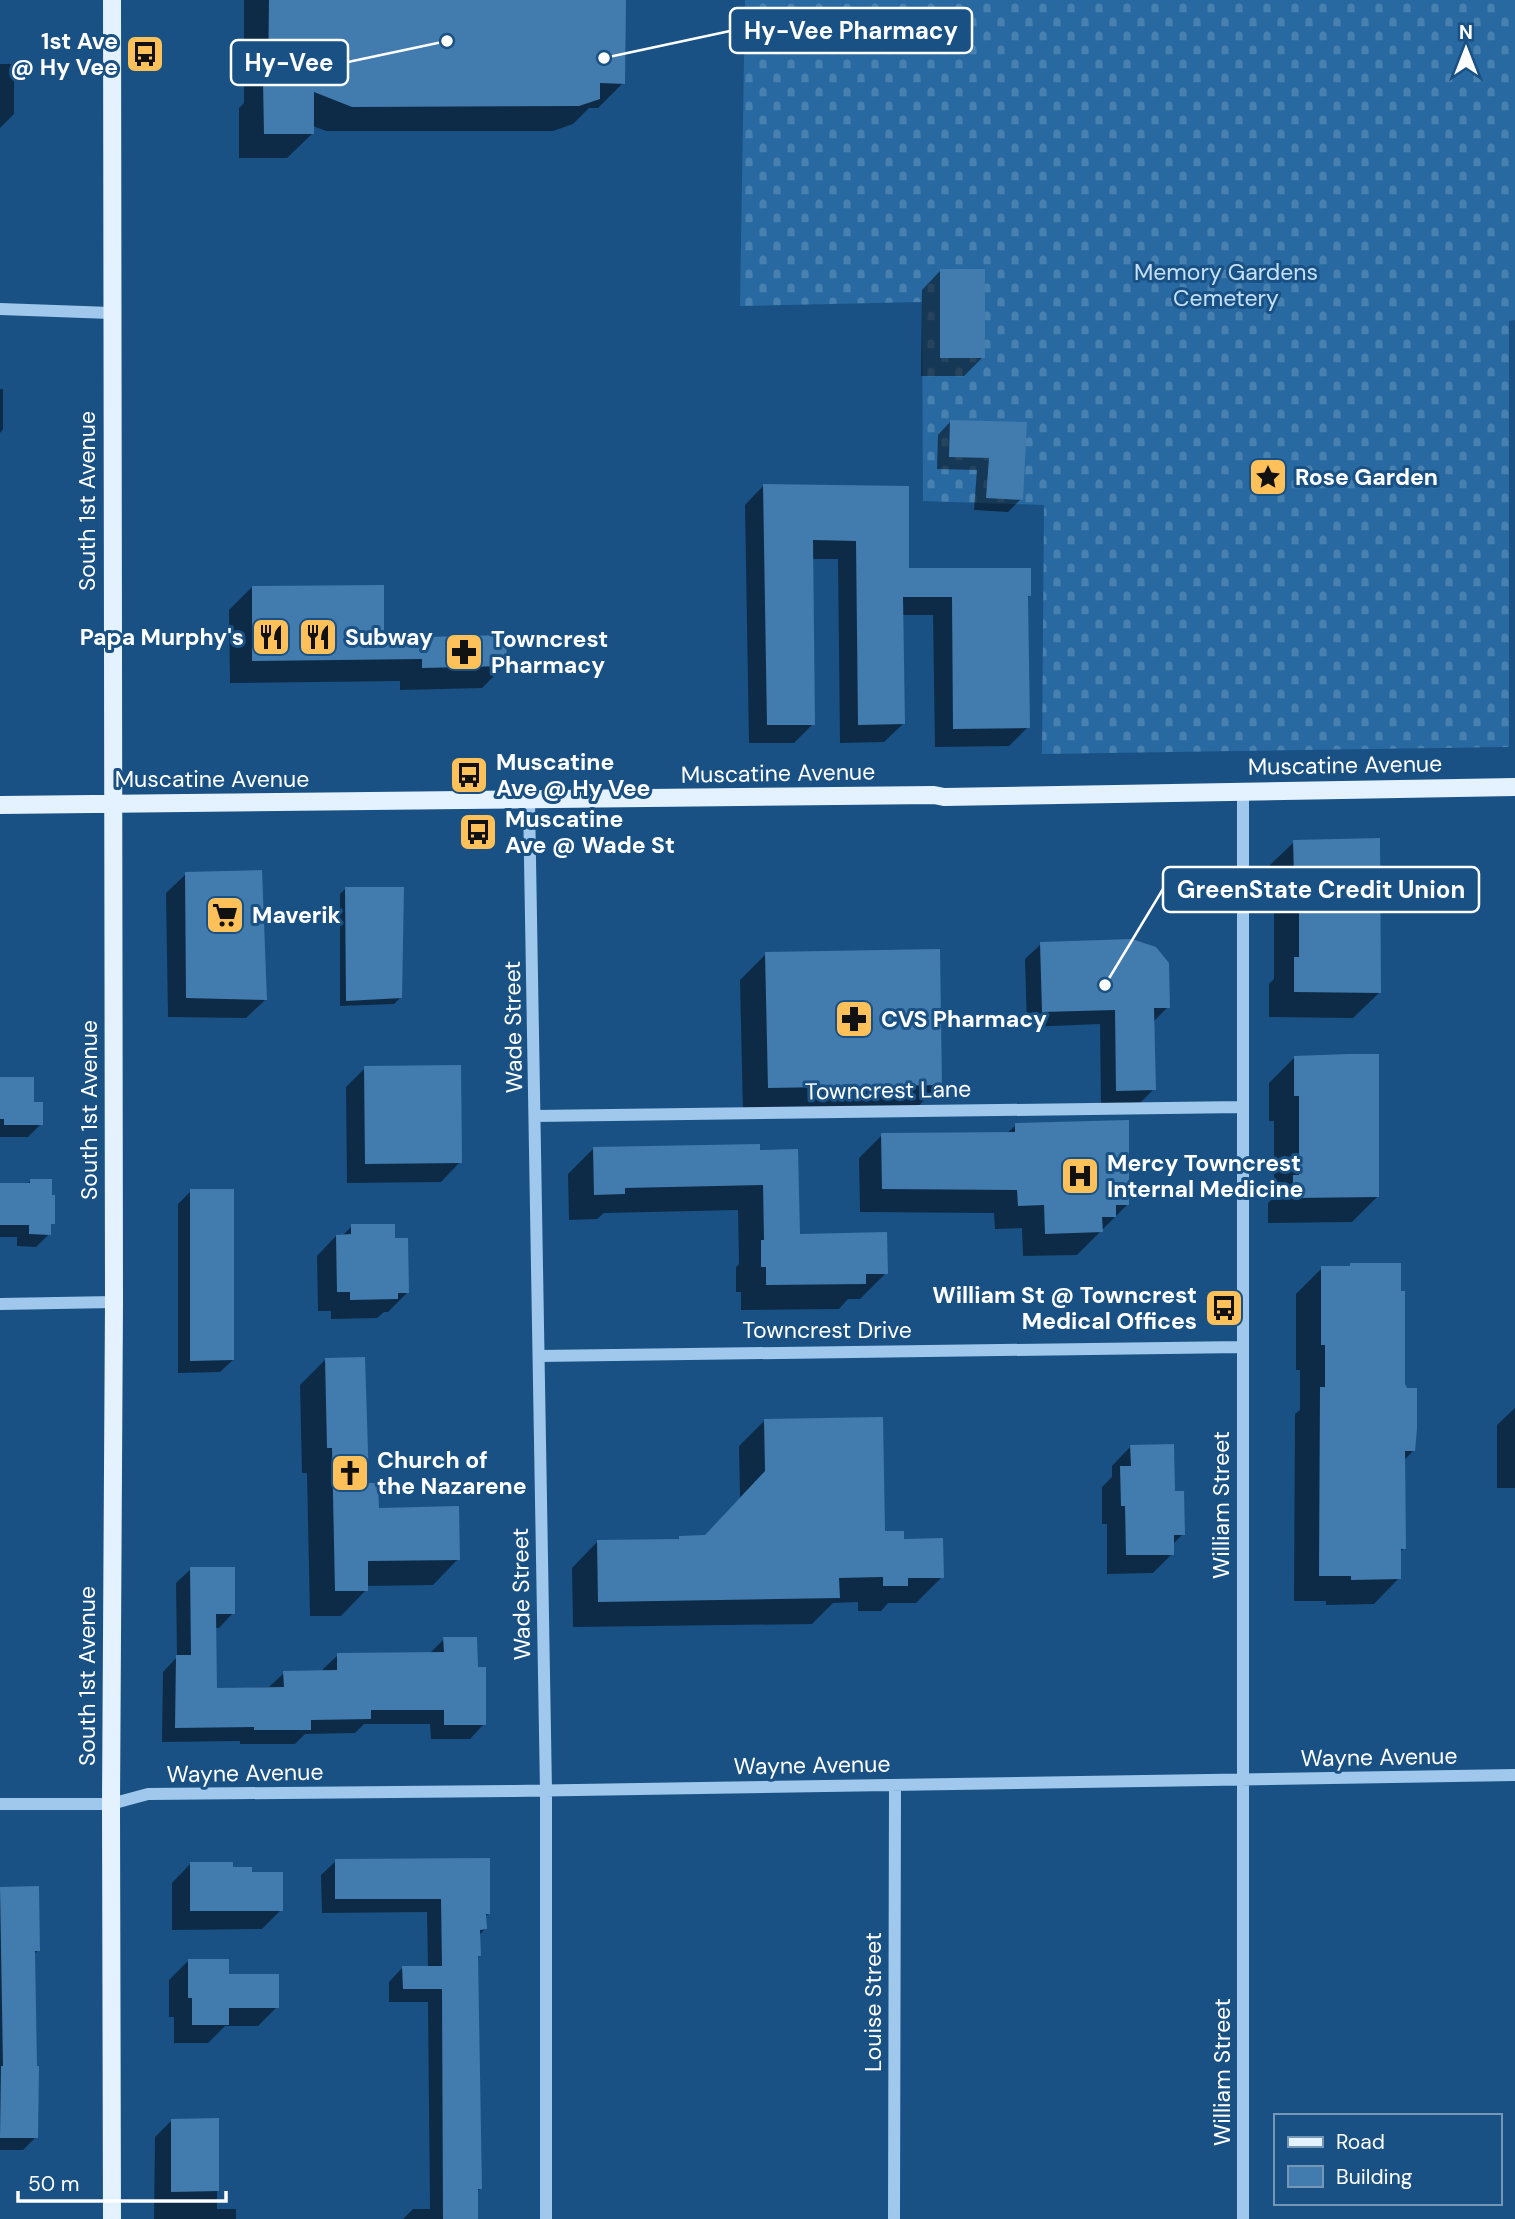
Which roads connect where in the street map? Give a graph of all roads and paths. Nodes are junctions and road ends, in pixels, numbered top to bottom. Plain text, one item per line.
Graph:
1 (112, 0) edge
2 (0, 309) edge
3 (111, 313) junction
4 (1515, 787) edge
5 (1243, 791) junction
6 (529, 801) junction
7 (112, 804) junction
8 (0, 805) edge
9 (1242, 1107) junction
10 (535, 1116) junction
11 (114, 1302) junction
12 (0, 1304) edge
13 (1242, 1347) junction
14 (539, 1356) junction
15 (1515, 1775) edge
16 (1242, 1780) junction
17 (895, 1785) junction
18 (546, 1791) junction
19 (0, 1804) edge
20 (111, 1804) junction
21 (112, 2219) edge
22 (546, 2219) edge
23 (894, 2219) edge
24 (1243, 2219) edge

1 - 3 main road, South 1st Avenue
2 - 3 street
3 - 7 main road, South 1st Avenue
4 - 5 main road, Muscatine Avenue
5 - 6 main road, Muscatine Avenue
5 - 9 street, William Street
6 - 7 main road, Muscatine Avenue
6 - 10 street, Wade Street
7 - 8 main road, Muscatine Avenue
7 - 11 main road, South 1st Avenue
9 - 10 street, Towncrest Lane
9 - 13 street, William Street
10 - 14 street, Wade Street
11 - 12 street
11 - 20 main road, South 1st Avenue
13 - 14 street, Towncrest Drive
13 - 16 street, William Street
14 - 18 street, Wade Street
15 - 16 street, Wayne Avenue
16 - 17 street, Wayne Avenue
16 - 24 street, William Street
17 - 18 street, Wayne Avenue
17 - 23 street, Louise Street
18 - 20 street, Wayne Avenue
18 - 22 street, Wade Street
19 - 20 street, Wayne Avenue
20 - 21 main road, South 1st Avenue

